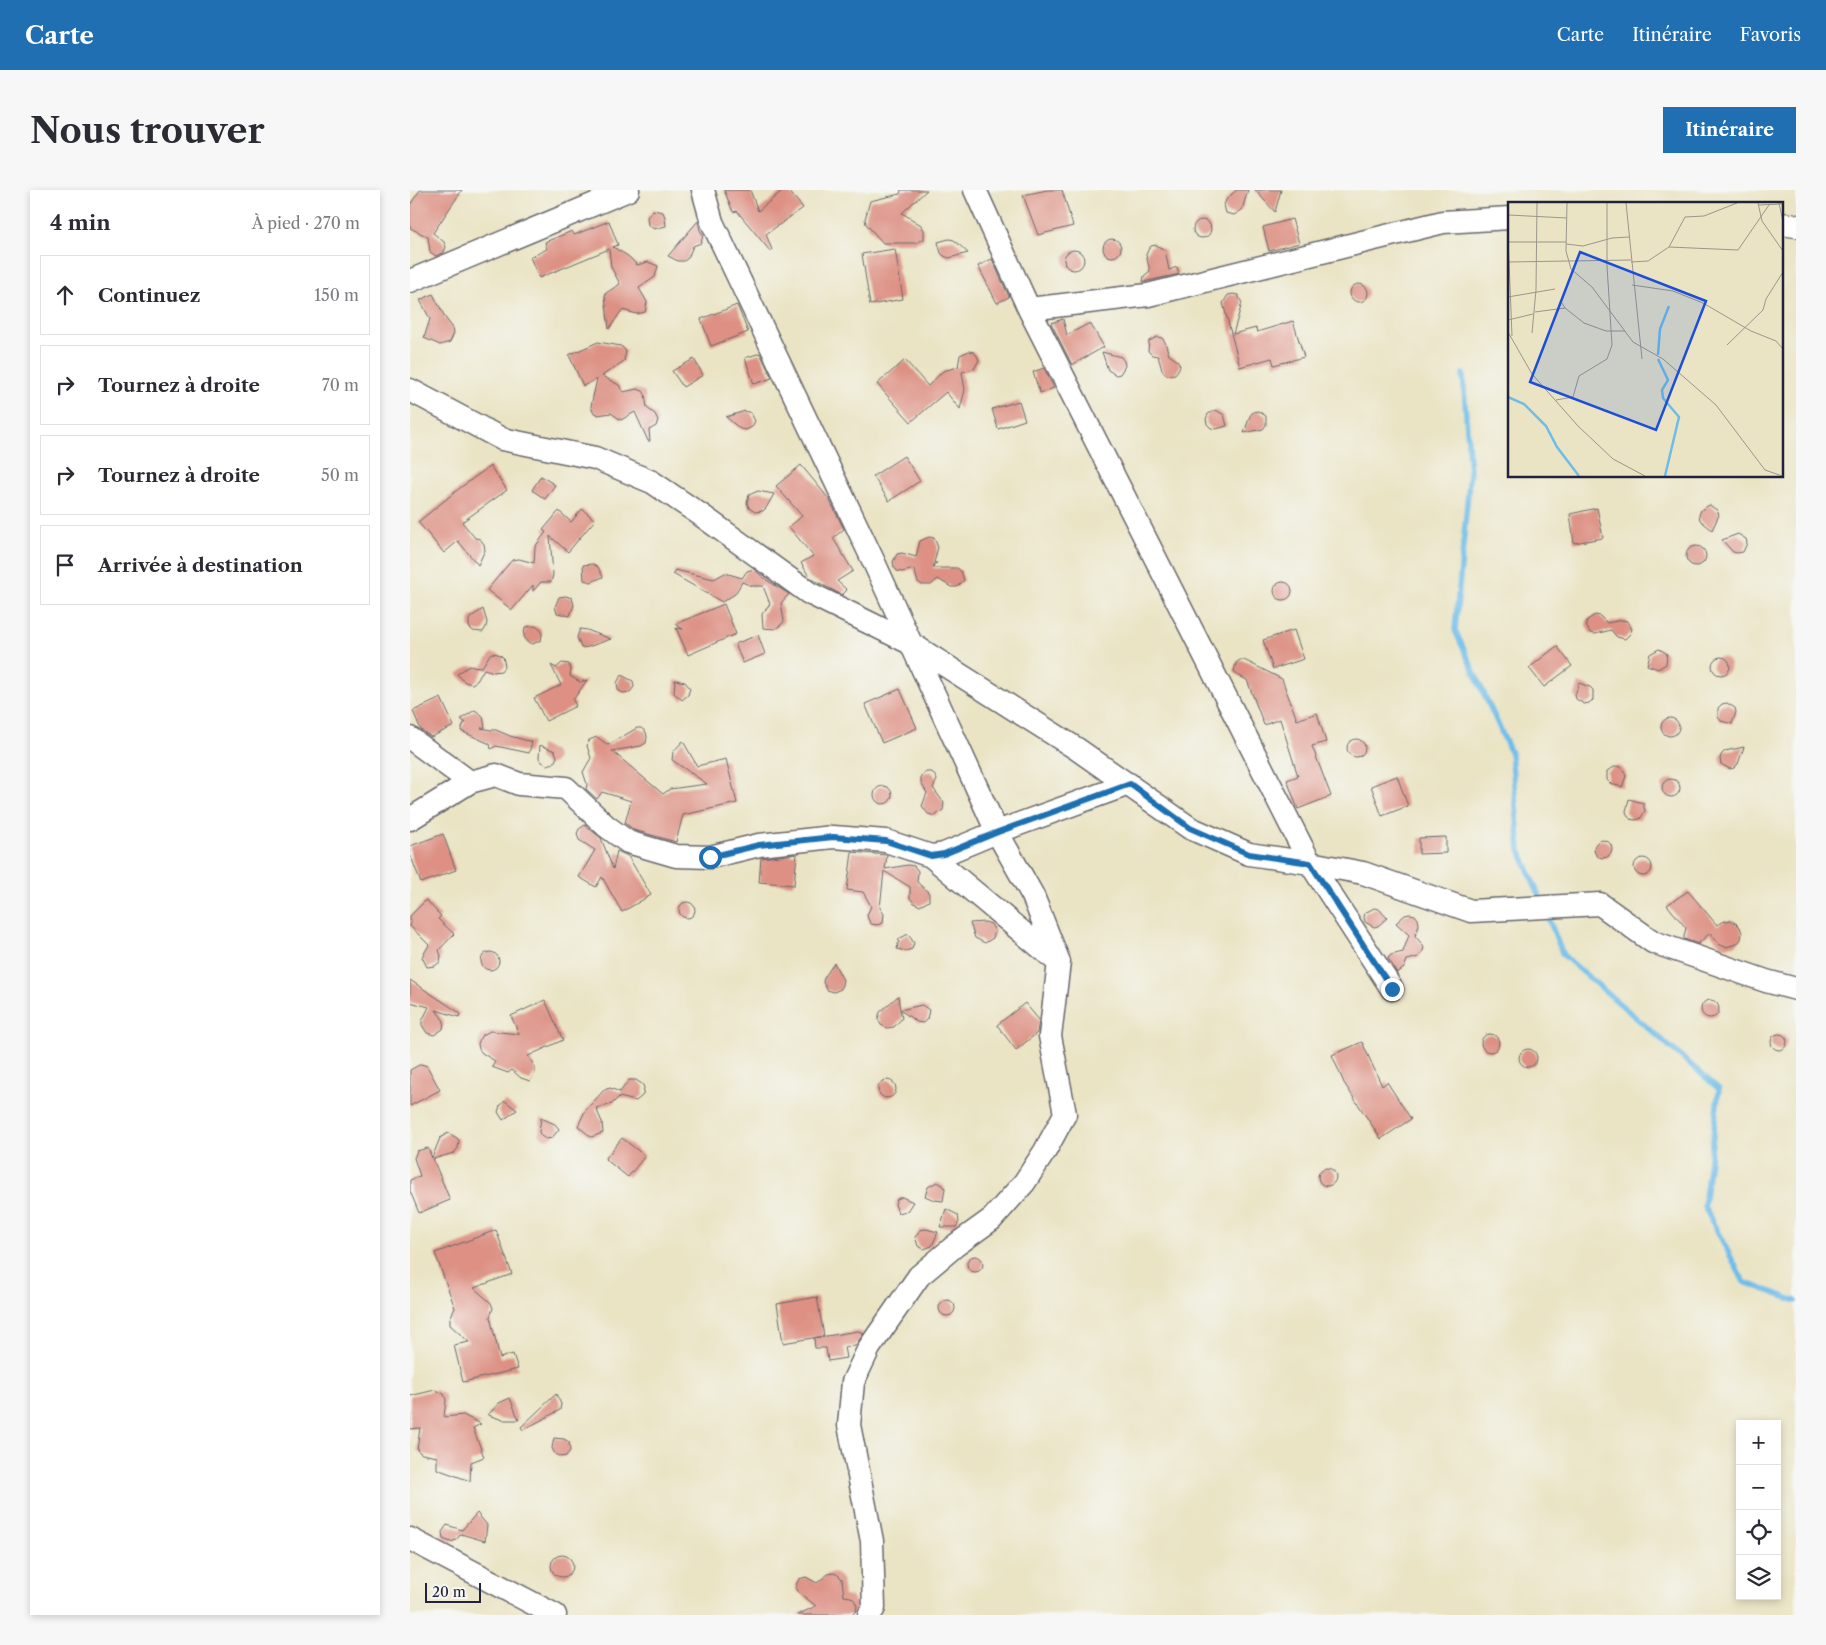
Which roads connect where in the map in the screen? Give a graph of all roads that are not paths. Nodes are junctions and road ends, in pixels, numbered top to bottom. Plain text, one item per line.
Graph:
1 (628, 190) edge
2 (703, 190) edge
3 (976, 190) edge
4 (1508, 218) edge
5 (410, 281) edge
6 (1029, 309) junction
7 (410, 390) edge
8 (910, 643) junction
9 (410, 738) edge
10 (470, 782) junction
11 (1130, 784) junction
12 (410, 819) edge
13 (998, 832) junction
14 (931, 856) junction
15 (1310, 863) junction
16 (1059, 962) junction
17 (1796, 988) edge
18 (1392, 989) dead end
19 (410, 1539) edge
20 (555, 1615) edge
21 (869, 1615) edge

1 - 5 street
2 - 8 street
3 - 6 street
4 - 6 street
6 - 15 street
7 - 8 street
8 - 11 street
8 - 13 street
9 - 10 street
10 - 12 street
10 - 14 street
11 - 13 street
11 - 15 street
13 - 14 street
13 - 16 street
14 - 16 street
15 - 17 street
15 - 18 street
16 - 21 street
19 - 20 street

